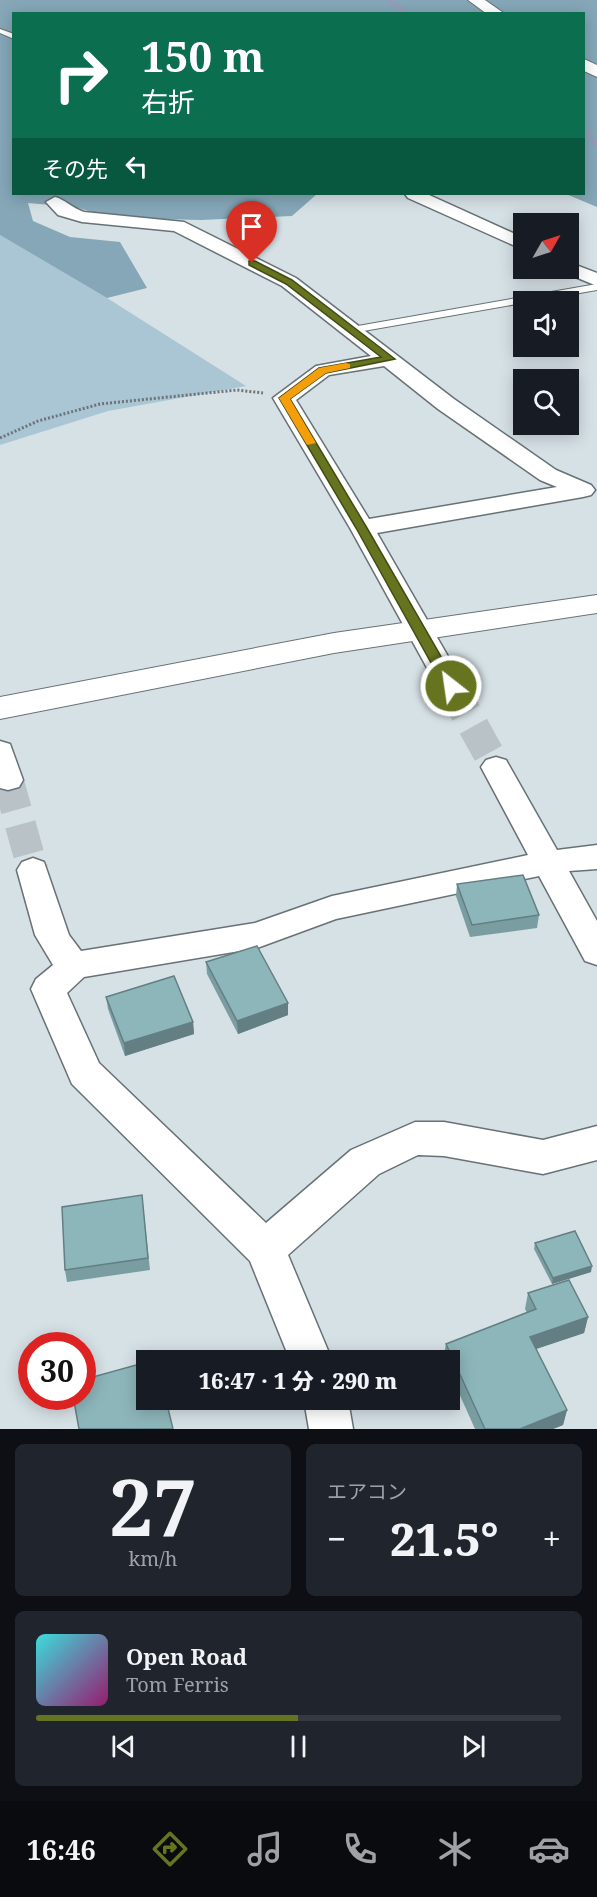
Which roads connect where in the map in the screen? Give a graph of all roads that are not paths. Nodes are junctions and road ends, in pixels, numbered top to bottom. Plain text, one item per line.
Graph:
1 (475, 0) edge
2 (495, 12) edge
3 (416, 195) edge
4 (55, 202) dead end
5 (513, 240) edge
6 (579, 272) edge
7 (597, 280) edge
8 (597, 287) edge
9 (352, 330) junction
10 (390, 359) junction
11 (590, 488) edge
12 (362, 528) junction
13 (597, 604) edge
14 (419, 630) junction
15 (451, 686) tunnel mouth
16 (0, 708) edge
17 (0, 751) edge
18 (496, 767) tunnel mouth
19 (8, 780) tunnel mouth
20 (597, 857) edge
21 (549, 862) junction
22 (33, 870) tunnel mouth
23 (597, 952) edge
24 (75, 965) junction
25 (597, 1143) edge
26 (265, 1249) junction
27 (306, 1350) edge
28 (328, 1410) edge
29 (331, 1429) edge

1 - 2 street
3 - 5 street
4 - 9 street
6 - 7 street
8 - 9 lane
9 - 10 street
10 - 11 street
10 - 12 street
11 - 12 street
12 - 14 street
13 - 14 street
14 - 15 street
14 - 16 street
17 - 19 street
18 - 21 street
20 - 21 street
21 - 23 street
21 - 24 street
22 - 24 street
24 - 26 street
25 - 26 street
26 - 27 street
28 - 29 street

